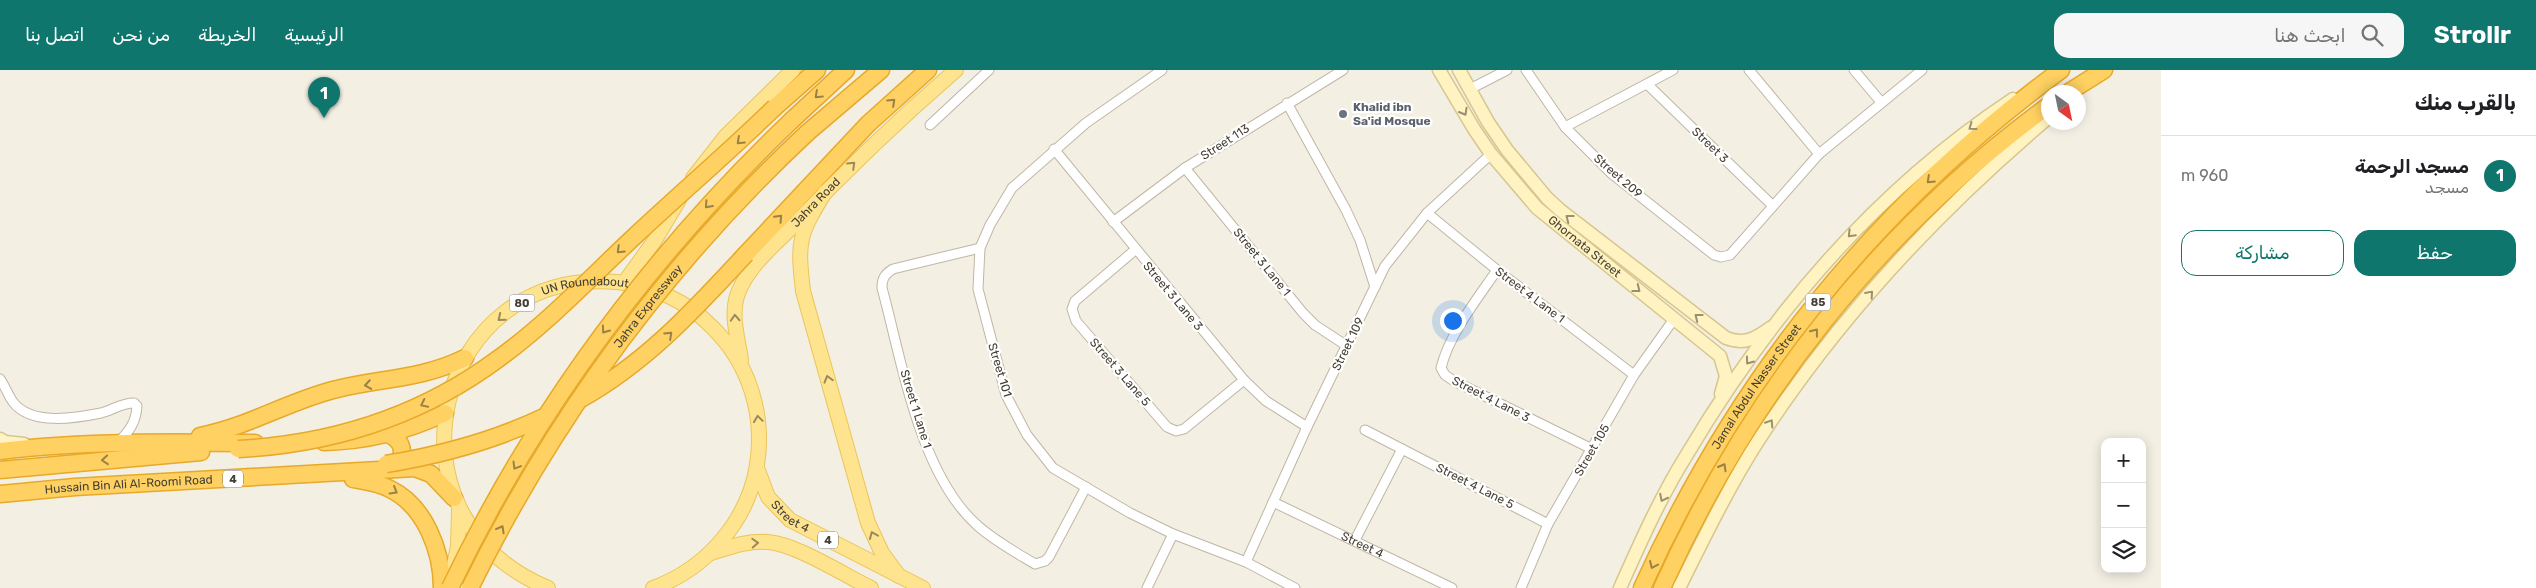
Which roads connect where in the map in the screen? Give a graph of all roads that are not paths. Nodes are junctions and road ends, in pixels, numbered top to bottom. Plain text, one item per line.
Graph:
1 (793, 70) edge
2 (817, 70) edge
3 (846, 70) edge
4 (881, 70) edge
5 (928, 70) edge
6 (956, 70) edge
7 (989, 70) edge
8 (1343, 70) edge
9 (1439, 70) edge
10 (1459, 70) edge
11 (1508, 70) edge
12 (1526, 70) edge
13 (1673, 70) edge
14 (1749, 70) edge
15 (1854, 70) edge
16 (1922, 70) edge
17 (2056, 70) edge
18 (2061, 70) edge
19 (2103, 71) edge
20 (1155, 72) edge
21 (1647, 84) junction
22 (2080, 85) edge
23 (2086, 85) edge
24 (1470, 89) junction
25 (1881, 102) junction
26 (1287, 103) junction
27 (2041, 111) edge
28 (2041, 124) edge
29 (930, 125) dead end
30 (1565, 127) junction
31 (1054, 149) junction
32 (1491, 154) junction
33 (1819, 154) junction
34 (1186, 168) junction
35 (1533, 183) junction
36 (1521, 191) junction
37 (825, 192) junction
38 (1547, 198) junction
39 (1772, 205) junction
40 (1537, 208) junction
41 (1427, 213) junction
42 (1113, 222) junction
43 (980, 248) junction
44 (1135, 250) junction
45 (1497, 270) junction
46 (624, 283) junction
47 (1375, 287) junction
48 (1783, 316) junction
49 (1674, 319) junction
50 (1723, 336) junction
51 (1347, 346) junction
52 (1715, 351) junction
53 (466, 358) junction
54 (742, 366) junction
55 (1634, 375) junction
56 (0, 378) edge
57 (1244, 380) junction
58 (1714, 410) junction
59 (445, 413) junction
60 (1307, 427) junction
61 (1365, 430) dead end
62 (388, 434) junction
63 (0, 439) edge
64 (167, 442) junction
65 (118, 444) junction
66 (44, 446) junction
67 (1402, 449) junction
68 (1592, 449) junction
69 (0, 451) edge
70 (388, 467) junction
71 (757, 467) junction
72 (0, 470) edge
73 (331, 474) junction
74 (0, 487) edge
75 (1086, 487) junction
76 (0, 494) edge
77 (1272, 502) junction
78 (457, 504) junction
79 (1548, 524) junction
80 (1173, 534) junction
81 (1355, 540) junction
82 (708, 554) junction
83 (859, 556) junction
84 (1246, 562) junction
85 (898, 576) junction
86 (849, 577) junction
87 (444, 588) edge
88 (450, 588) edge
89 (470, 588) edge
90 (547, 588) edge
91 (653, 588) edge
92 (871, 588) edge
93 (923, 588) edge
94 (1147, 588) edge
95 (1296, 588) edge
96 (1452, 588) edge
97 (1521, 588) edge
98 (1620, 588) edge
99 (1642, 588) edge
100 (1662, 588) edge
101 (1679, 588) edge

1 - 46 main road
2 -> 72 highway, bridge
3 -> 88 highway, Jahra Expressway, bridge
89 -> 4 highway, Jahra Expressway, bridge
70 -> 5 highway, bridge
37 -> 6 main road, Jahra Road / 80
7 - 29 street
8 - 26 street, Street 113
9 -> 32 main road, Ghornata Street
10 - 24 main road, Ghornata Street
11 - 24 street
12 - 30 street, Street 209
13 - 21 street
14 - 33 street
15 - 25 street
16 - 25 street
17 -> 48 main road
18 -> 99 highway, Jamal Abdul Nasser Street / 85
19 - 22 highway
19 - 23 main road
20 - 31 street, Street 101
21 - 30 street
21 - 39 street, Street 3
24 - 35 main road, Ghornata Street
25 - 33 street
26 - 34 street, Street 113
26 - 47 street
100 -> 27 highway, Jamal Abdul Nasser Street / 85
101 -> 28 main road
30 - 39 street, Street 209
31 - 42 street, Street 3 Lane 3
31 - 43 street, Street 101
32 - 36 main road, Ghornata Street
32 - 41 street, Street 109
33 - 39 street
34 - 42 street, Street 113
34 - 51 street, Street 3 Lane 1
35 - 36 main road
35 - 38 main road, Ghornata Street
36 - 40 main road, Ghornata Street
54 -> 37 main road, Jahra Road / 80
85 -> 37 main road
38 - 40 main road
50 -> 38 main road, Ghornata Street
40 -> 49 main road, Ghornata Street
41 - 45 street, Street 4 Lane 1
41 - 47 street, Street 109
42 - 44 street, Street 3 Lane 3
43 - 75 street, Street 101
43 - 75 street, Street 1 Lane 1
44 - 57 street, Street 3 Lane 3
44 - 57 street, Street 3 Lane 5
45 - 55 street, Street 4 Lane 1
45 - 68 street, Street 4 Lane 3
46 -> 53 main road, UN Roundabout / 80
46 - 54 main road, UN Roundabout / 80
47 - 51 street, Street 109
48 - 50 main road, Ghornata Street
48 -> 58 main road
49 - 52 main road, Ghornata Street
49 - 55 street, Street 105
50 - 52 main road
51 - 60 street, Street 109
52 - 58 main road, Ghornata Street
53 - 59 main road, UN Roundabout / 80
53 -> 64 highway
71 -> 54 main road, UN Roundabout / 80
55 - 68 street, Street 105
56 - 65 street
57 - 60 street, Street 3 Lane 3
58 -> 98 main road
59 - 62 highway
59 - 78 main road, UN Roundabout / 80
60 - 77 street, Street 109
61 - 67 street, Street 4 Lane 5
62 - 64 highway
62 - 70 highway
63 - 66 main road
64 - 65 highway
65 - 66 highway
66 - 69 highway
67 - 79 street, Street 4 Lane 5
67 - 81 street
68 - 79 street, Street 105
70 - 73 highway, Hussain Bin Ali Al-Roomi Road / 4
70 - 74 highway
70 - 78 highway, Hussain Bin Ali Al-Roomi Road / 4
71 - 82 main road, UN Roundabout / 80
71 - 83 main road, Street 4 / 4
73 - 76 highway, Hussain Bin Ali Al-Roomi Road / 4
73 -> 87 highway
75 - 80 street, Street 101
77 - 81 street, Street 4
77 - 84 street, Street 109
78 - 87 main road
78 - 90 main road, UN Roundabout / 80
79 - 97 street, Street 105
80 - 84 street, Street 101
80 - 94 street
81 - 96 street, Street 4
82 -> 86 main road, Street 4 / 4
82 - 91 main road, UN Roundabout / 80
83 - 85 main road, Street 4 / 4
83 - 86 main road
84 - 95 street, Street 101
85 - 93 main road, Street 4 / 4
86 - 92 main road, Street 4 / 4

